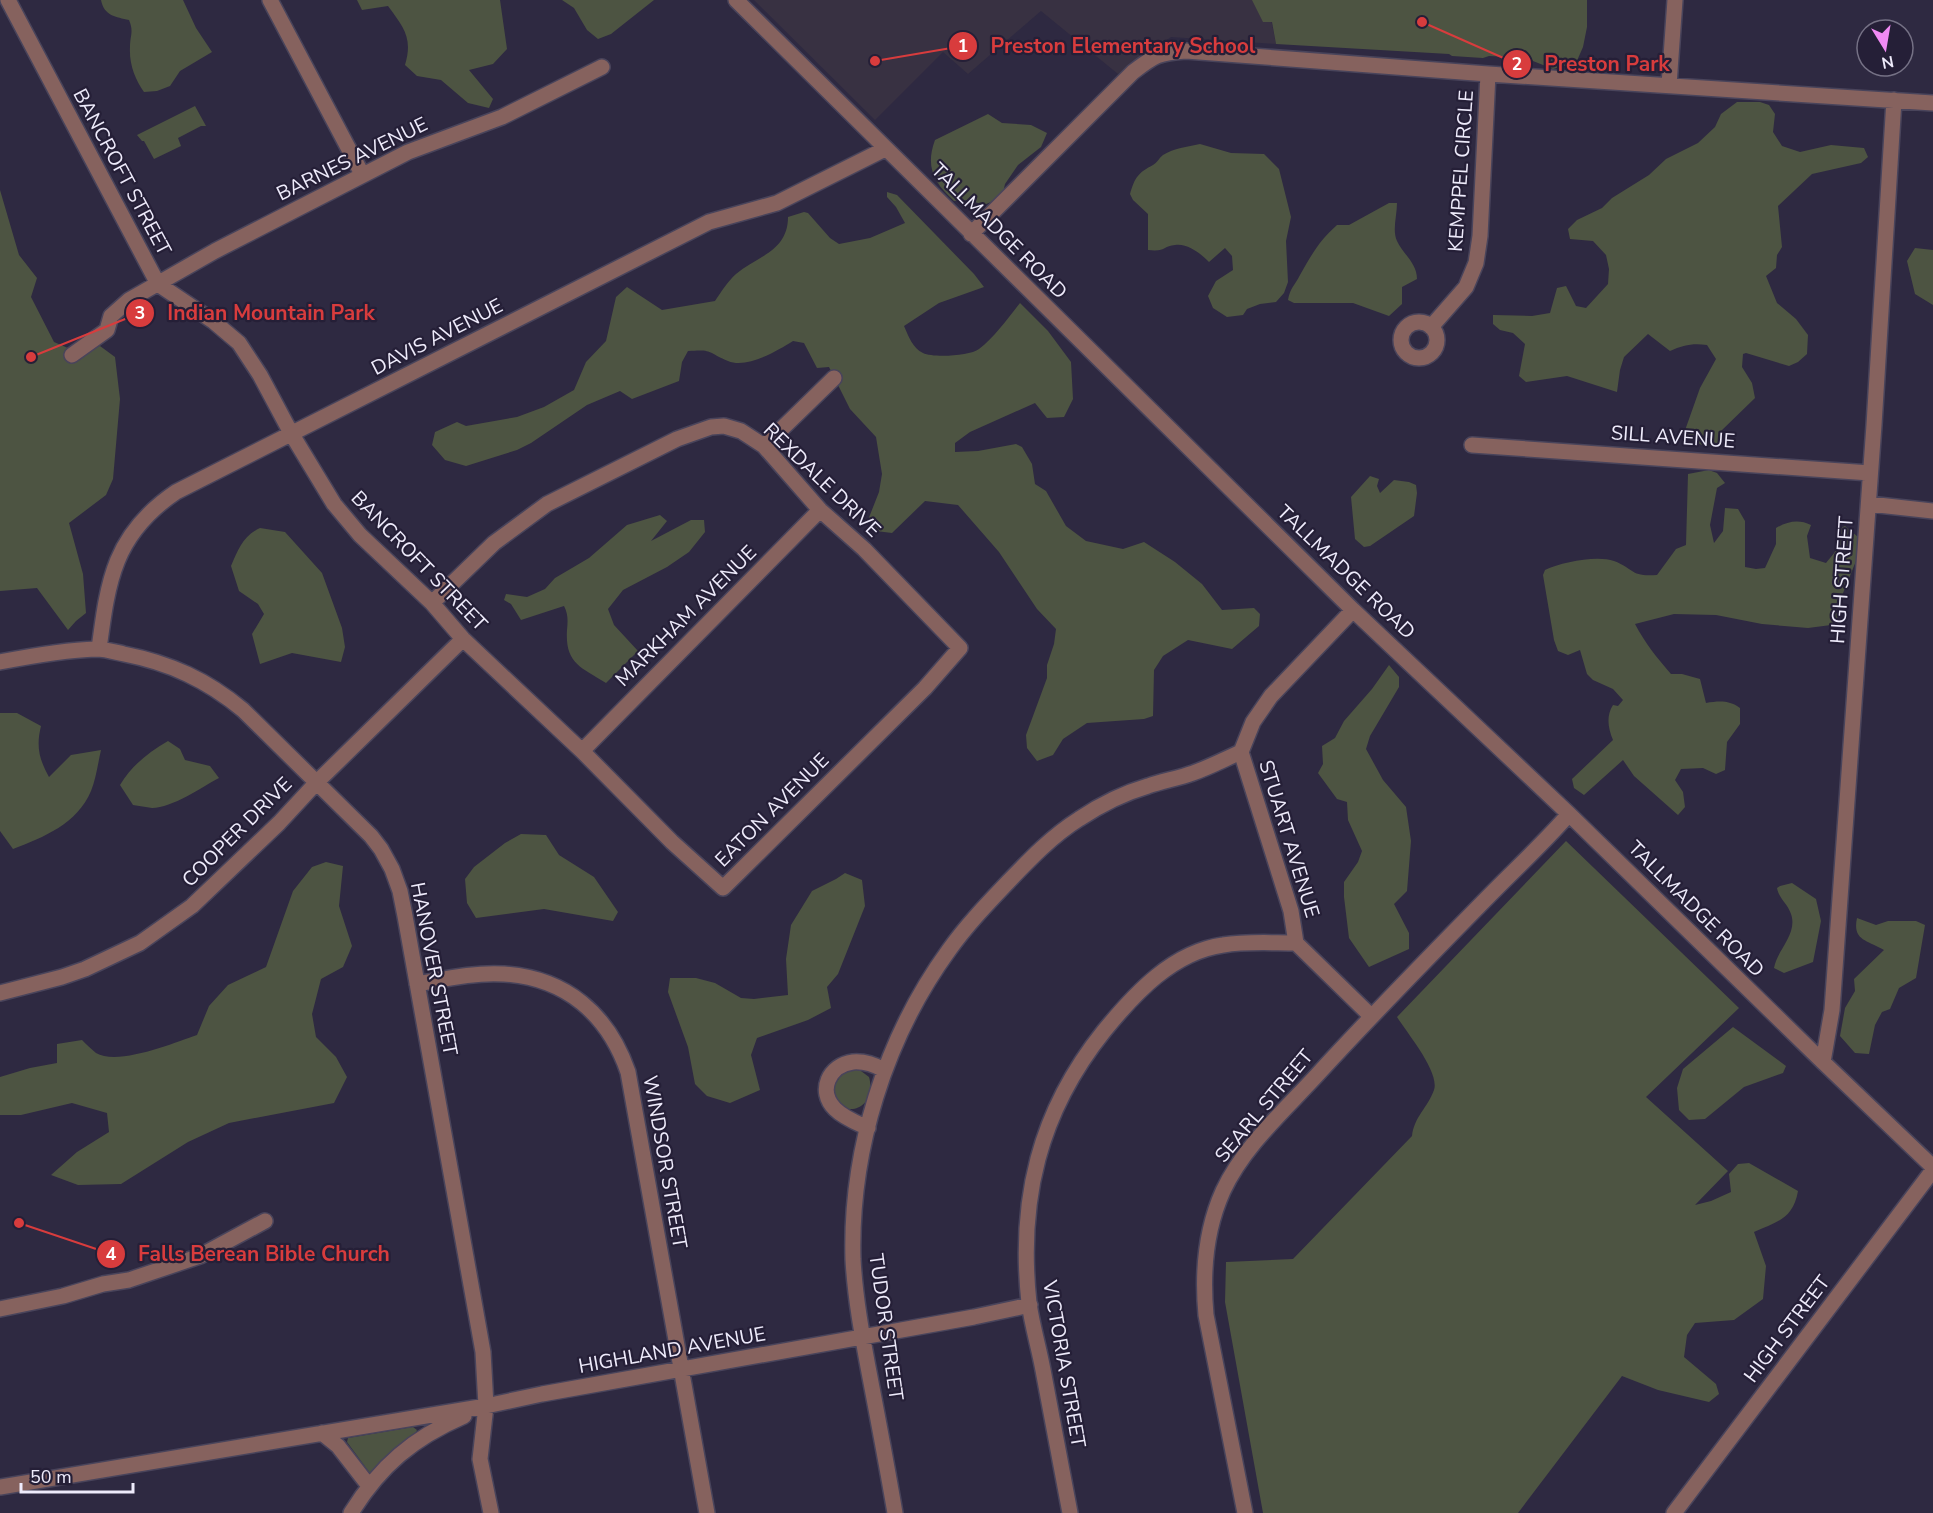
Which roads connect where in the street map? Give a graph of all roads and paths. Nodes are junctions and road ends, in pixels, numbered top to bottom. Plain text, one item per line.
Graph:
1 (8, 0) edge
2 (270, 0) edge
3 (736, 0) edge
4 (1676, 0) edge
5 (602, 67) dead end
6 (1488, 74) junction
7 (1669, 85) junction
8 (1894, 100) junction
9 (1933, 103) edge
10 (885, 149) junction
11 (362, 174) junction
12 (971, 234) junction
13 (158, 284) junction
14 (1431, 327) dead end
15 (72, 355) dead end
16 (834, 378) dead end
17 (291, 433) junction
18 (1472, 445) dead end
19 (764, 446) junction
20 (1870, 473) junction
21 (1869, 504) junction
22 (820, 510) junction
23 (1933, 511) edge
24 (432, 603) junction
25 (1353, 610) junction
26 (463, 639) junction
27 (99, 649) junction
28 (0, 662) edge
29 (894, 718) joint
30 (582, 751) junction
31 (1241, 752) junction
32 (600, 772) joint
33 (317, 782) junction
34 (1569, 814) junction
35 (1296, 943) junction
36 (417, 984) junction
37 (0, 993) edge
38 (1371, 1016) junction
39 (1823, 1062) junction
40 (885, 1070) junction
41 (868, 1128) junction
42 (1933, 1168) edge
43 (265, 1221) dead end
44 (1030, 1305) junction
45 (0, 1309) edge
46 (862, 1337) junction
47 (682, 1370) junction
48 (486, 1406) junction
49 (322, 1433) junction
50 (369, 1486) junction
51 (0, 1487) edge
52 (351, 1513) edge
53 (491, 1513) edge
54 (707, 1513) edge
55 (895, 1513) edge
56 (1070, 1513) edge
57 (1245, 1513) edge
58 (1674, 1513) edge

1 - 13 street, BANCROFT STREET
2 - 11 street
3 - 10 street, TALLMADGE ROAD
4 - 7 street
5 - 11 street, BARNES AVENUE
6 - 7 street
6 - 12 street
6 - 14 street, KEMPPEL CIRCLE
7 - 8 street
8 - 9 street
8 - 20 street, HIGH STREET
10 - 12 street, TALLMADGE ROAD
10 - 17 street, DAVIS AVENUE
11 - 13 street, BARNES AVENUE
12 - 25 street, TALLMADGE ROAD
13 - 15 street, BARNES AVENUE
13 - 17 street, BANCROFT STREET
16 - 19 street
17 - 24 street, BANCROFT STREET
17 - 27 street, DAVIS AVENUE
18 - 20 street, SILL AVENUE
19 - 22 street, REXDALE DRIVE
19 - 24 street, REXDALE DRIVE
20 - 21 street, HIGH STREET
21 - 23 street
21 - 39 street, HIGH STREET
22 - 29 street, REXDALE DRIVE
22 - 30 street, MARKHAM AVENUE
24 - 26 street, BANCROFT STREET
25 - 31 street, STUART AVENUE
25 - 34 street, TALLMADGE ROAD
26 - 30 street, BANCROFT STREET
26 - 33 street, COOPER DRIVE
27 - 28 street, HANOVER STREET
27 - 33 street, HANOVER STREET
29 - 32 street, EATON AVENUE
30 - 32 street, BANCROFT STREET
31 - 35 street, STUART AVENUE
31 - 40 street, TUDOR STREET
33 - 36 street, HANOVER STREET
33 - 37 street, COOPER DRIVE
34 - 38 street, SEARL STREET
34 - 39 street, TALLMADGE ROAD
35 - 38 street, STUART AVENUE
35 - 44 street, VICTORIA STREET
36 - 47 street, WINDSOR STREET
36 - 48 street, HANOVER STREET
38 - 57 street, SEARL STREET
39 - 42 street, TALLMADGE ROAD
40 - 41 street, TUDOR STREET
40 - 41 street
41 - 46 street, TUDOR STREET
42 - 58 street, HIGH STREET
43 - 45 street
44 - 46 street, HIGHLAND AVENUE
44 - 56 street, VICTORIA STREET
46 - 47 street, HIGHLAND AVENUE
46 - 55 street, TUDOR STREET
47 - 48 street, HIGHLAND AVENUE
47 - 54 street, WINDSOR STREET
48 - 49 street, HIGHLAND AVENUE
48 - 50 street
48 - 53 street, HANOVER STREET
49 - 50 street
49 - 51 street, HIGHLAND AVENUE
50 - 52 street

